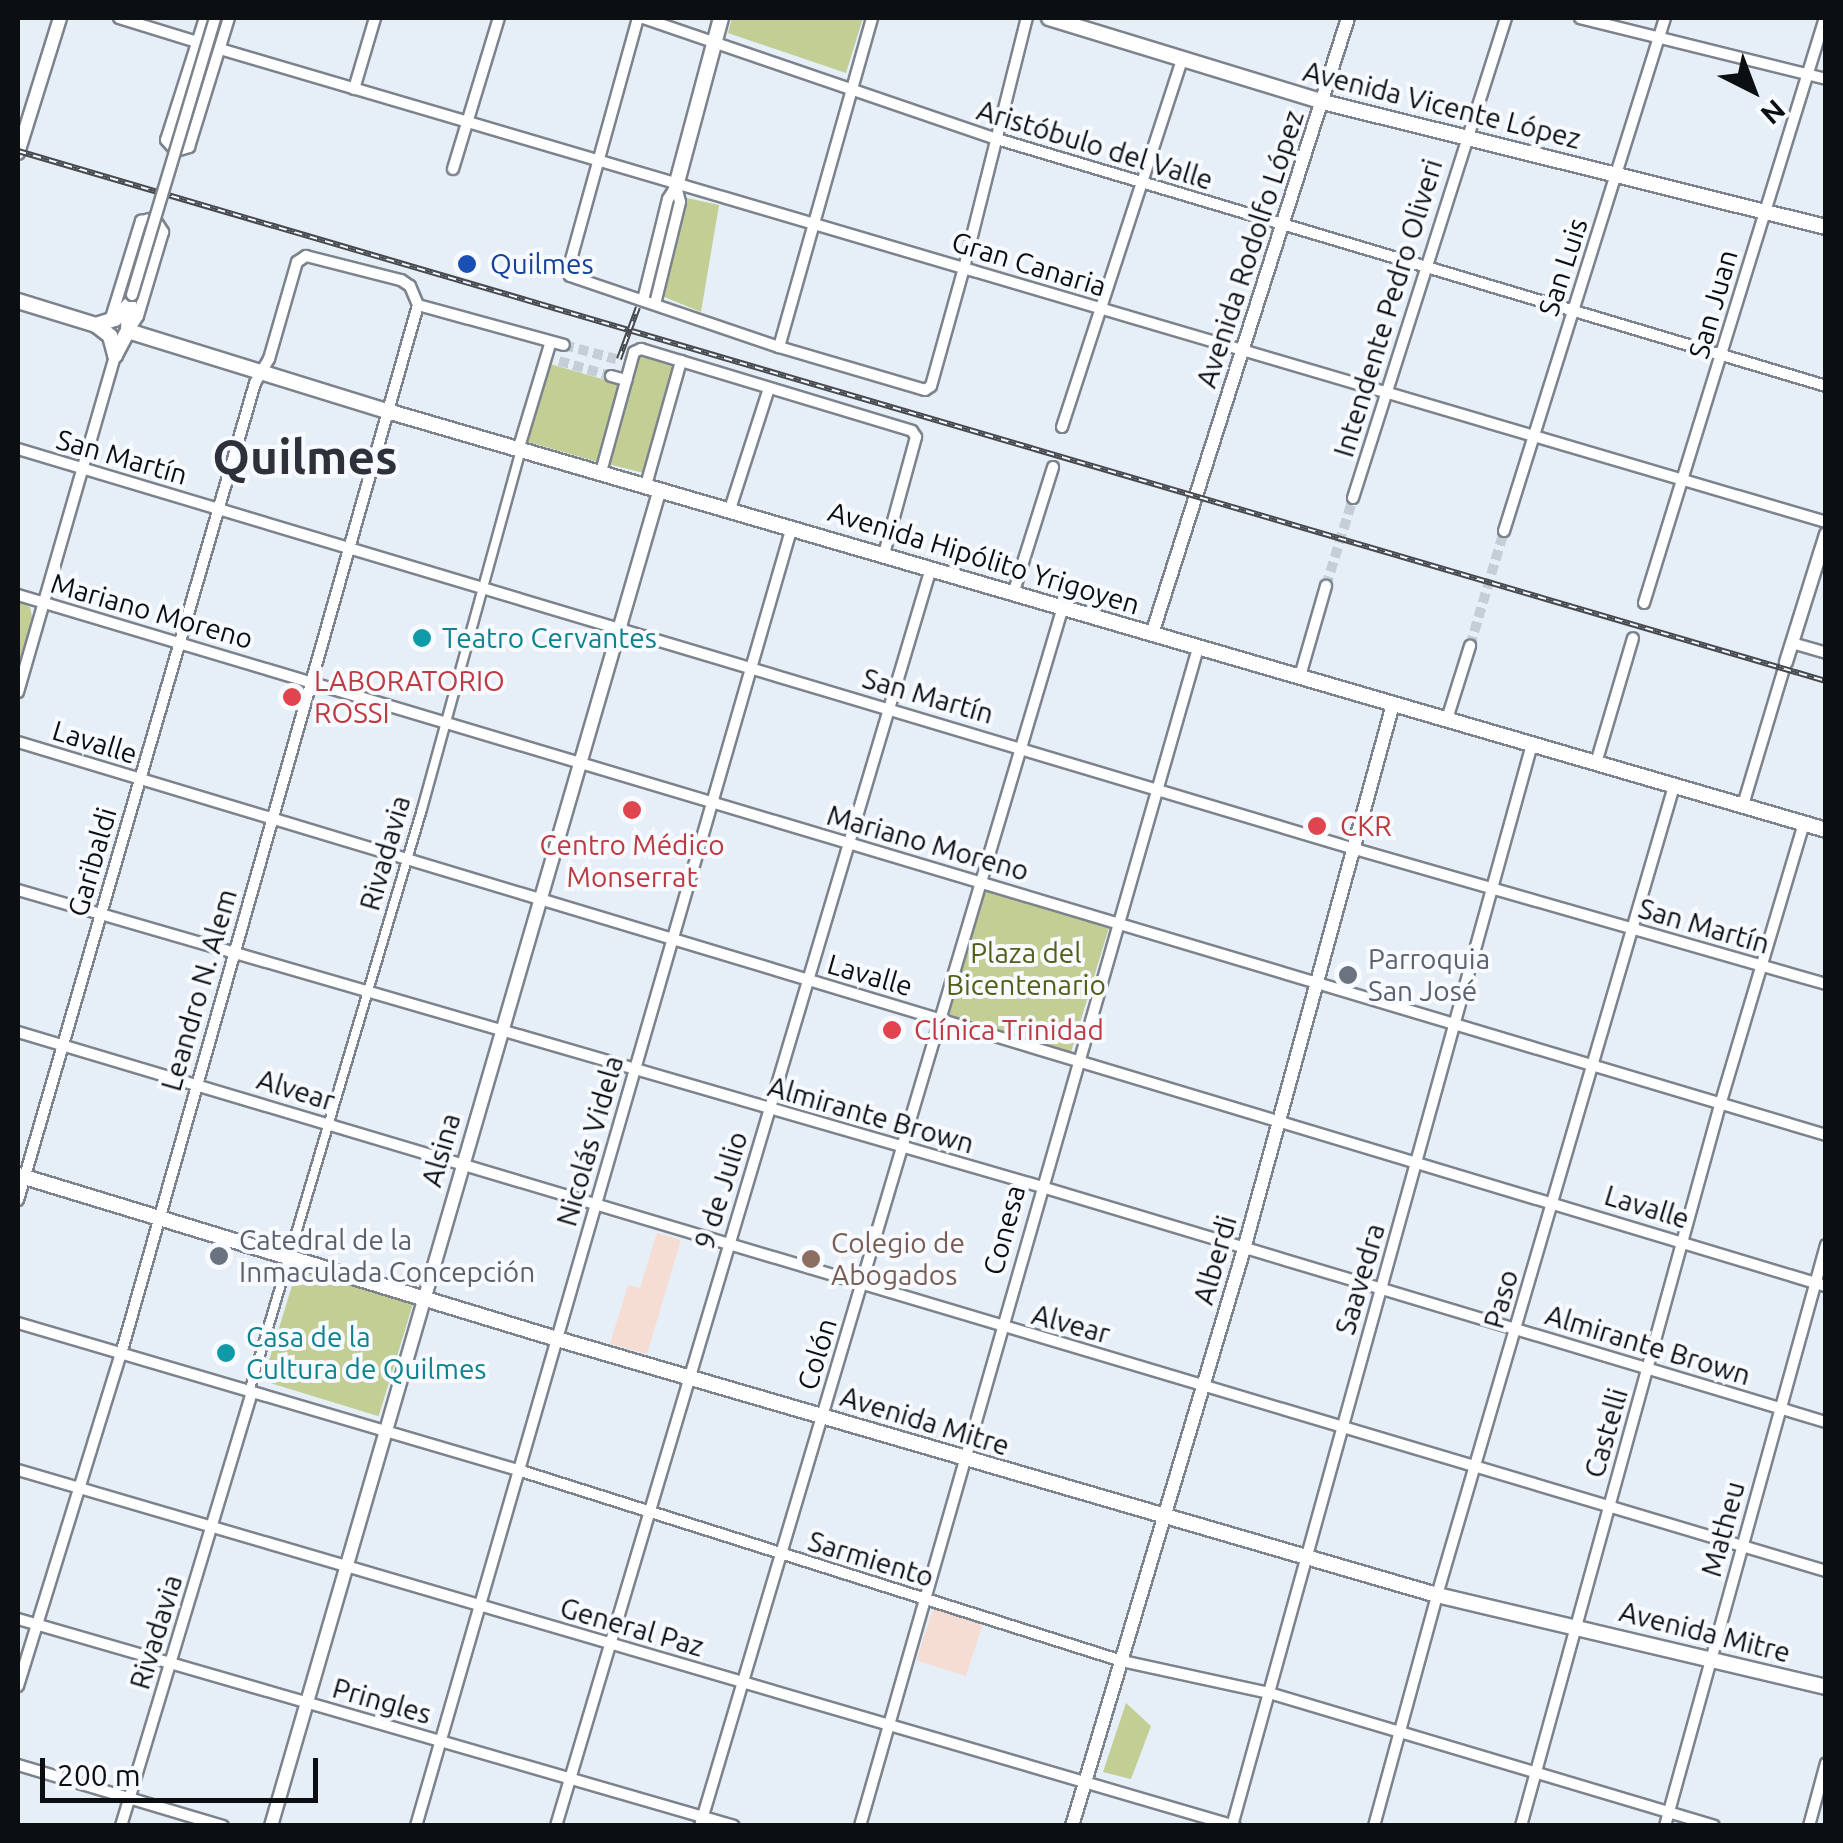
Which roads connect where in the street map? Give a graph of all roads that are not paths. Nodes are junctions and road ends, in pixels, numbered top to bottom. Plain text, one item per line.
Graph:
1 (60, 18) edge
2 (119, 18) edge
3 (205, 18) edge
4 (216, 18) edge
5 (229, 18) edge
6 (375, 18) edge
7 (499, 18) edge
8 (640, 18) edge
9 (721, 18) edge
10 (872, 18) edge
11 (1027, 18) edge
12 (1049, 18) edge
13 (1348, 18) edge
14 (1506, 18) edge
15 (1580, 18) edge
16 (1665, 18) edge
17 (1825, 18) edge
18 (1658, 38) junction
19 (715, 41) junction
20 (197, 42) junction
21 (220, 49) junction
22 (1182, 59) junction
23 (1807, 75) junction
24 (1826, 79) edge
25 (354, 89) junction
26 (852, 89) junction
27 (1323, 102) junction
28 (469, 121) junction
29 (1465, 138) junction
30 (997, 139) junction
31 (18, 152) edge
32 (598, 161) junction
33 (453, 169) dead end
34 (1616, 176) junction
35 (1141, 184) junction
36 (676, 186) junction
37 (1763, 212) junction
38 (813, 223) junction
39 (1283, 226) junction
40 (1826, 227) edge
41 (964, 268) junction
42 (1424, 268) junction
43 (130, 300) junction
44 (649, 302) junction
45 (20, 303) edge
46 (418, 305) junction
47 (1099, 308) junction
48 (1571, 311) junction
49 (102, 324) junction
50 (128, 331) junction
51 (550, 344) junction
52 (564, 345) tunnel mouth
53 (779, 347) junction
54 (1243, 352) junction
55 (116, 355) junction
56 (1721, 355) junction
57 (546, 357) junction
58 (616, 358) tunnel mouth
59 (559, 361) tunnel mouth
60 (681, 361) junction
61 (631, 362) junction
62 (261, 372) junction
63 (611, 376) tunnel mouth
64 (626, 380) junction
65 (1826, 386) edge
66 (769, 388) junction
67 (1385, 393) junction
68 (387, 411) junction
69 (1062, 427) dead end
70 (1534, 434) junction
71 (18, 450) edge
72 (519, 453) junction
73 (1052, 468) dead end
74 (83, 469) junction
75 (600, 472) junction
76 (1682, 481) junction
77 (653, 487) junction
78 (1353, 498) tunnel mouth
79 (218, 508) junction
80 (730, 509) junction
81 (1826, 522) edge
82 (792, 527) junction
83 (1504, 530) tunnel mouth
84 (1826, 534) edge
85 (349, 550) junction
86 (884, 554) junction
87 (931, 568) junction
88 (1326, 586) tunnel mouth
89 (482, 587) junction
90 (1014, 592) junction
91 (18, 595) edge
92 (1644, 602) dead end
93 (44, 603) junction
94 (1063, 607) junction
95 (620, 630) junction
96 (1152, 634) junction
97 (1633, 638) dead end
98 (179, 642) junction
99 (1792, 644) junction
100 (1470, 646) tunnel mouth
101 (1198, 648) junction
102 (1826, 653) edge
103 (1785, 665) joint
104 (752, 667) junction
105 (1300, 676) junction
106 (312, 682) junction
107 (18, 692) edge
108 (1393, 704) junction
109 (888, 708) junction
110 (445, 720) junction
111 (1447, 720) junction
112 (18, 742) edge
113 (1532, 744) junction
114 (1019, 746) junction
115 (579, 763) junction
116 (1596, 763) junction
117 (138, 780) junction
118 (1674, 786) junction
119 (1158, 788) junction
120 (712, 802) junction
121 (1743, 805) junction
122 (273, 816) junction
123 (1804, 824) junction
124 (1826, 830) edge
125 (848, 843) junction
126 (1354, 849) junction
127 (408, 858) junction
128 (979, 882) junction
129 (1492, 888) junction
130 (18, 890) edge
131 (540, 899) junction
132 (100, 914) junction
133 (1119, 922) junction
134 (1632, 930) junction
135 (672, 940) junction
136 (234, 955) junction
137 (1760, 965) junction
138 (807, 980) junction
139 (1317, 984) junction
140 (1826, 984) edge
141 (368, 991) junction
142 (940, 1019) junction
143 (1454, 1024) junction
144 (502, 1031) junction
145 (18, 1032) edge
146 (61, 1046) junction
147 (1079, 1059) junction
148 (1591, 1066) junction
149 (634, 1070) junction
150 (195, 1082) junction
151 (1720, 1105) junction
152 (768, 1108) junction
153 (1281, 1119) junction
154 (329, 1124) junction
155 (1826, 1135) edge
156 (902, 1150) junction
157 (1416, 1161) junction
158 (464, 1165) junction
159 (21, 1176) edge
160 (1042, 1187) junction
161 (18, 1200) edge
162 (596, 1202) junction
163 (1552, 1202) junction
164 (159, 1219) junction
165 (1684, 1242) junction
166 (728, 1243) junction
167 (1826, 1245) edge
168 (1244, 1250) junction
169 (288, 1258) junction
170 (861, 1284) junction
171 (1820, 1284) edge
172 (1381, 1290) junction
173 (424, 1300) junction
174 (18, 1323) edge
175 (1003, 1329) junction
176 (1517, 1329) junction
177 (557, 1339) junction
178 (120, 1354) junction
179 (1648, 1368) junction
180 (688, 1377) junction
181 (1206, 1384) junction
182 (250, 1393) junction
183 (1778, 1408) junction
184 (822, 1417) junction
185 (1826, 1422) edge
186 (1342, 1425) junction
187 (386, 1430) junction
188 (966, 1460) junction
189 (1476, 1466) junction
190 (18, 1470) edge
191 (518, 1470) junction
192 (78, 1488) junction
193 (1608, 1506) junction
194 (649, 1512) junction
195 (1167, 1518) junction
196 (212, 1528) junction
197 (1742, 1546) junction
198 (779, 1554) junction
199 (1306, 1558) junction
200 (347, 1567) junction
201 (1826, 1571) edge
202 (1436, 1595) junction
203 (928, 1601) junction
204 (480, 1607) junction
205 (18, 1619) edge
206 (37, 1624) junction
207 (1575, 1626) junction
208 (609, 1643) junction
209 (1712, 1660) junction
210 (1122, 1661) junction
211 (170, 1664) junction
212 (741, 1681) junction
213 (18, 1686) edge
214 (1826, 1687) edge
215 (1269, 1694) junction
216 (306, 1703) junction
217 (890, 1727) junction
218 (1400, 1733) junction
219 (440, 1741) junction
220 (1826, 1763) edge
221 (18, 1765) edge
222 (1537, 1773) junction
223 (571, 1778) junction
224 (1084, 1782) junction
225 (128, 1798) junction
226 (1668, 1812) junction
227 (701, 1821) edge
228 (1233, 1825) edge
229 (121, 1826) edge
230 (223, 1826) edge
231 (271, 1826) edge
232 (416, 1826) edge
233 (556, 1826) edge
234 (734, 1826) edge
235 (860, 1826) edge
236 (1072, 1826) edge
237 (1374, 1826) edge
238 (1522, 1826) edge
239 (1665, 1826) edge
240 (1714, 1826) edge
241 (1809, 1826) edge

1 - 31 street
2 - 20 street
3 - 20 street
4 - 43 street, bridge
5 - 21 street
6 - 25 street
7 - 28 street
8 - 19 street, Aristóbulo del Valle
8 - 32 street
9 - 19 main road
10 - 26 street
11 - 30 street
12 - 22 main road, Avenida Vicente López
13 - 27 street, Avenida Rodolfo López
14 - 29 street, Intendente Pedro Oliveri
15 - 18 street
16 - 18 street, San Luis
17 - 23 street, San Juan
18 - 23 street
18 - 34 street, San Luis
19 - 26 street, Aristóbulo del Valle
19 - 36 main road
20 - 21 street
21 - 25 street, Gran Canaria
22 - 27 main road, Avenida Vicente López
22 - 35 street
23 - 24 street
23 - 37 street, San Juan
25 - 28 street, Gran Canaria
26 - 30 street, Aristóbulo del Valle
26 - 38 street
27 - 29 main road, Avenida Vicente López
27 - 39 street, Avenida Rodolfo López
28 - 32 street, Gran Canaria
28 - 33 street
29 - 34 main road, Avenida Vicente López
29 - 42 street, Intendente Pedro Oliveri
30 - 35 street, Aristóbulo del Valle
30 - 41 street
32 - 36 street, Gran Canaria
32 - 44 street
34 - 37 main road, Avenida Vicente López
34 - 48 street, San Luis
35 - 39 street, Aristóbulo del Valle
35 - 47 street
36 - 38 street, Gran Canaria
36 - 44 street
37 - 40 main road, Avenida Vicente López
37 - 56 street, San Juan
38 - 41 street, Gran Canaria
38 - 53 street
39 - 42 street, Aristóbulo del Valle
39 - 54 street, Avenida Rodolfo López
41 - 47 street, Gran Canaria
41 - 53 street
42 - 48 street, Aristóbulo del Valle
42 - 67 street, Intendente Pedro Oliveri
43 - 49 main road
43 - 50 main road
44 - 53 street
45 - 49 main road
46 - 51 street
46 - 62 street, Garibaldi
46 - 68 street, Leandro N. Alem
47 - 54 street, Gran Canaria
47 - 69 street
48 - 56 street, Aristóbulo del Valle
48 - 70 street, San Luis
49 - 50 street
49 - 55 main road
50 - 55 main road
50 - 62 main road, Avenida Hipólito Yrigoyen
51 - 52 street
51 - 57 street, Rivadavia
54 - 67 street, Gran Canaria
54 - 96 street, Avenida Rodolfo López
55 - 74 street
56 - 65 street, Aristóbulo del Valle
56 - 76 street, San Juan
57 - 59 street
57 - 72 street, Rivadavia
58 - 61 street
60 - 61 street
60 - 66 street
60 - 77 street
61 - 64 street
62 - 68 main road, Avenida Hipólito Yrigoyen
62 - 79 street, Garibaldi
63 - 64 street
64 - 75 street
66 - 80 street
66 - 86 street
67 - 70 street, Gran Canaria
67 - 78 street, Intendente Pedro Oliveri
68 - 72 main road, Avenida Hipólito Yrigoyen
68 - 85 street, Leandro N. Alem
70 - 76 street, Gran Canaria
70 - 83 street, San Luis
71 - 74 street, San Martín
72 - 75 main road, Avenida Hipólito Yrigoyen
72 - 89 street, Rivadavia
73 - 90 street
74 - 79 street, San Martín
74 - 93 street
75 - 77 main road, Avenida Hipólito Yrigoyen
76 - 81 street, Gran Canaria
76 - 92 street, San Juan
77 - 80 main road, Avenida Hipólito Yrigoyen
77 - 95 street, Alsina
79 - 85 street, San Martín
79 - 98 street, Garibaldi
80 - 82 main road, Avenida Hipólito Yrigoyen
82 - 86 main road, Avenida Hipólito Yrigoyen
82 - 104 street, Nicolás Videla
84 - 99 street
85 - 89 street, San Martín
85 - 106 street, Leandro N. Alem
86 - 87 main road, Avenida Hipólito Yrigoyen
87 - 90 main road, Avenida Hipólito Yrigoyen
87 - 109 street, 9 de Julio
88 - 105 street
89 - 95 street, San Martín
89 - 110 street, Rivadavia
90 - 94 main road, Avenida Hipólito Yrigoyen
91 - 93 street, Mariano Moreno
93 - 98 street, Mariano Moreno
93 - 107 street
94 - 96 main road, Avenida Hipólito Yrigoyen
94 - 114 street, Colón
95 - 104 street, San Martín
95 - 115 street, Alsina
96 - 101 main road, Avenida Hipólito Yrigoyen
97 - 116 street
98 - 106 street, Mariano Moreno
98 - 117 street, Garibaldi
99 - 102 street
99 - 103 street
100 - 111 street
101 - 105 main road, Avenida Hipólito Yrigoyen
101 - 119 street, Conesa
103 - 121 street
104 - 109 street, San Martín
104 - 120 street, Nicolás Videla
105 - 108 main road, Avenida Hipólito Yrigoyen
106 - 110 street, Mariano Moreno
106 - 122 street, Leandro N. Alem
108 - 111 main road, Avenida Hipólito Yrigoyen
108 - 126 street, Alberdi
109 - 114 street, San Martín
109 - 125 street, 9 de Julio
110 - 115 street, Mariano Moreno
110 - 127 street, Rivadavia
111 - 113 main road, Avenida Hipólito Yrigoyen
112 - 117 street, Lavalle
113 - 116 main road, Avenida Hipólito Yrigoyen
113 - 129 street, Saavedra
114 - 119 street, San Martín
114 - 128 street, Colón
115 - 120 street, Mariano Moreno
115 - 131 street, Alsina
116 - 118 main road, Avenida Hipólito Yrigoyen
117 - 122 street, Lavalle
117 - 132 street, Garibaldi
118 - 121 main road, Avenida Hipólito Yrigoyen
118 - 134 street, Paso
119 - 126 street, San Martín
119 - 133 street, Conesa
120 - 125 street, Mariano Moreno
120 - 135 street, Nicolás Videla
121 - 123 main road, Avenida Hipólito Yrigoyen
122 - 127 street, Lavalle
122 - 136 street, Leandro N. Alem
123 - 124 main road, Avenida Hipólito Yrigoyen
123 - 137 street, Castelli
125 - 128 street, Mariano Moreno
125 - 138 street, 9 de Julio
126 - 129 street, San Martín
126 - 139 street, Alberdi
127 - 131 street, Lavalle
127 - 141 street, Rivadavia
128 - 133 street, Mariano Moreno
128 - 142 street, Colón
129 - 134 street, San Martín
129 - 143 street, Saavedra
130 - 132 street, Almirante Brown
131 - 135 street, Lavalle
131 - 144 street, Alsina
132 - 136 street, Almirante Brown
132 - 146 street, Garibaldi
133 - 139 street, Mariano Moreno
133 - 147 street, Conesa
134 - 137 street, San Martín
134 - 148 street, Paso
135 - 138 street, Lavalle
135 - 149 street, Nicolás Videla
136 - 141 street, Almirante Brown
136 - 150 street, Leandro N. Alem
137 - 140 street, San Martín
137 - 151 street, Castelli
138 - 142 street, Lavalle
138 - 152 street, 9 de Julio
139 - 143 street, Mariano Moreno
139 - 153 street, Alberdi
141 - 144 street, Almirante Brown
141 - 154 street, Rivadavia
142 - 147 street, Lavalle
142 - 156 street, Colón
143 - 148 street, Mariano Moreno
143 - 157 street, Saavedra
144 - 149 street, Almirante Brown
144 - 158 street, Alsina
145 - 146 street, Alvear
146 - 150 street, Alvear
146 - 159 street, Garibaldi
147 - 153 street, Lavalle
147 - 160 street, Conesa
148 - 151 street, Mariano Moreno
148 - 163 street, Paso
149 - 152 street, Almirante Brown
149 - 162 street, Nicolás Videla
150 - 154 street, Alvear
150 - 164 street, Leandro N. Alem
151 - 155 street, Mariano Moreno
151 - 165 street, Castelli
152 - 156 street, Almirante Brown
152 - 166 street, 9 de Julio
153 - 157 street, Lavalle
153 - 168 street, Alberdi
154 - 158 street, Alvear
154 - 169 street, Rivadavia
156 - 160 street, Almirante Brown
156 - 170 street, Colón
157 - 163 street, Lavalle
157 - 172 street, Saavedra
158 - 162 street, Alvear
158 - 173 street, Alsina
159 - 161 street, Garibaldi
159 - 164 main road, Avenida Mitre
160 - 168 street, Almirante Brown
160 - 175 street, Conesa
162 - 166 street, Alvear
162 - 177 street, Nicolás Videla
163 - 165 street, Lavalle
163 - 176 street, Paso
164 - 169 main road, Avenida Mitre
164 - 178 street, Leandro N. Alem
165 - 171 street, Lavalle
165 - 179 street, Castelli
166 - 170 street, Alvear
166 - 180 street, 9 de Julio
167 - 171 street, Matheu
168 - 172 street, Almirante Brown
168 - 181 street, Alberdi
169 - 173 main road, Avenida Mitre
169 - 182 street, Rivadavia
170 - 175 street, Alvear
170 - 184 street, Colón
171 - 183 street, Matheu
172 - 176 street, Almirante Brown
172 - 186 street, Saavedra
173 - 177 main road, Avenida Mitre
173 - 187 street, Alsina
174 - 178 street, Sarmiento
175 - 181 street, Alvear
175 - 188 street, Conesa
176 - 179 street, Almirante Brown
176 - 189 street, Paso
177 - 180 main road, Avenida Mitre
177 - 191 street, Nicolás Videla
178 - 182 street, Sarmiento
178 - 192 street, Leandro N. Alem
179 - 183 street, Almirante Brown
179 - 193 street, Castelli
180 - 184 main road, Avenida Mitre
180 - 194 street, 9 de Julio
181 - 186 street, Alvear
181 - 195 street, Alberdi
182 - 187 street, Sarmiento
182 - 196 street, Rivadavia
183 - 185 street, Almirante Brown
183 - 197 street, Matheu
184 - 188 main road, Avenida Mitre
184 - 198 street, Colón
186 - 189 street, Alvear
186 - 199 street, Saavedra
187 - 191 street, Sarmiento
187 - 200 street, Alsina
188 - 195 main road, Avenida Mitre
188 - 203 street, Conesa
189 - 193 street, Alvear
189 - 202 street, Paso
190 - 192 street, General Paz
191 - 194 street, Sarmiento
191 - 204 street, Nicolás Videla
192 - 196 street, General Paz
192 - 206 street, Leandro N. Alem
193 - 197 street, Alvear
193 - 207 street, Castelli
194 - 198 street, Sarmiento
194 - 208 street, 9 de Julio
195 - 199 main road, Avenida Mitre
195 - 210 street, Alberdi
196 - 200 street, General Paz
196 - 211 street, Rivadavia
197 - 201 street, Alvear
197 - 209 street, Matheu
198 - 203 street, Sarmiento
198 - 212 street, Colón
199 - 202 main road, Avenida Mitre
199 - 215 street, Saavedra
200 - 204 street, General Paz
200 - 216 street, Alsina
202 - 207 main road, Avenida Mitre
202 - 218 street, Paso
203 - 210 street, Sarmiento
203 - 217 street, Conesa
204 - 208 street, General Paz
204 - 219 street, Nicolás Videla
205 - 206 street, Pringles
206 - 211 street, Pringles
206 - 213 street, Leandro N. Alem
207 - 209 main road, Avenida Mitre
207 - 222 street, Castelli
208 - 212 street, General Paz
208 - 223 street, 9 de Julio
209 - 214 main road, Avenida Mitre
209 - 226 street, Matheu
210 - 215 street, Sarmiento
210 - 224 street, Alberdi
211 - 216 street, Pringles
211 - 225 street, Rivadavia
212 - 217 street, General Paz
212 - 227 street, Colón
215 - 218 street, Sarmiento
215 - 228 street, Saavedra
216 - 219 street, Pringles
216 - 231 street, Alsina
217 - 224 street, General Paz
217 - 235 street, Conesa
218 - 222 street, Sarmiento
218 - 237 street, Paso
219 - 223 street, Pringles
219 - 232 street, Nicolás Videla
220 - 241 street
221 - 225 street
222 - 226 street, Sarmiento
222 - 238 street, Castelli
223 - 227 street, Pringles
223 - 233 street, 9 de Julio
224 - 228 street, General Paz
224 - 236 street, Alberdi
225 - 229 street, Rivadavia
225 - 230 street
226 - 239 street, Matheu
226 - 240 street, Sarmiento
227 - 234 street, Pringles

